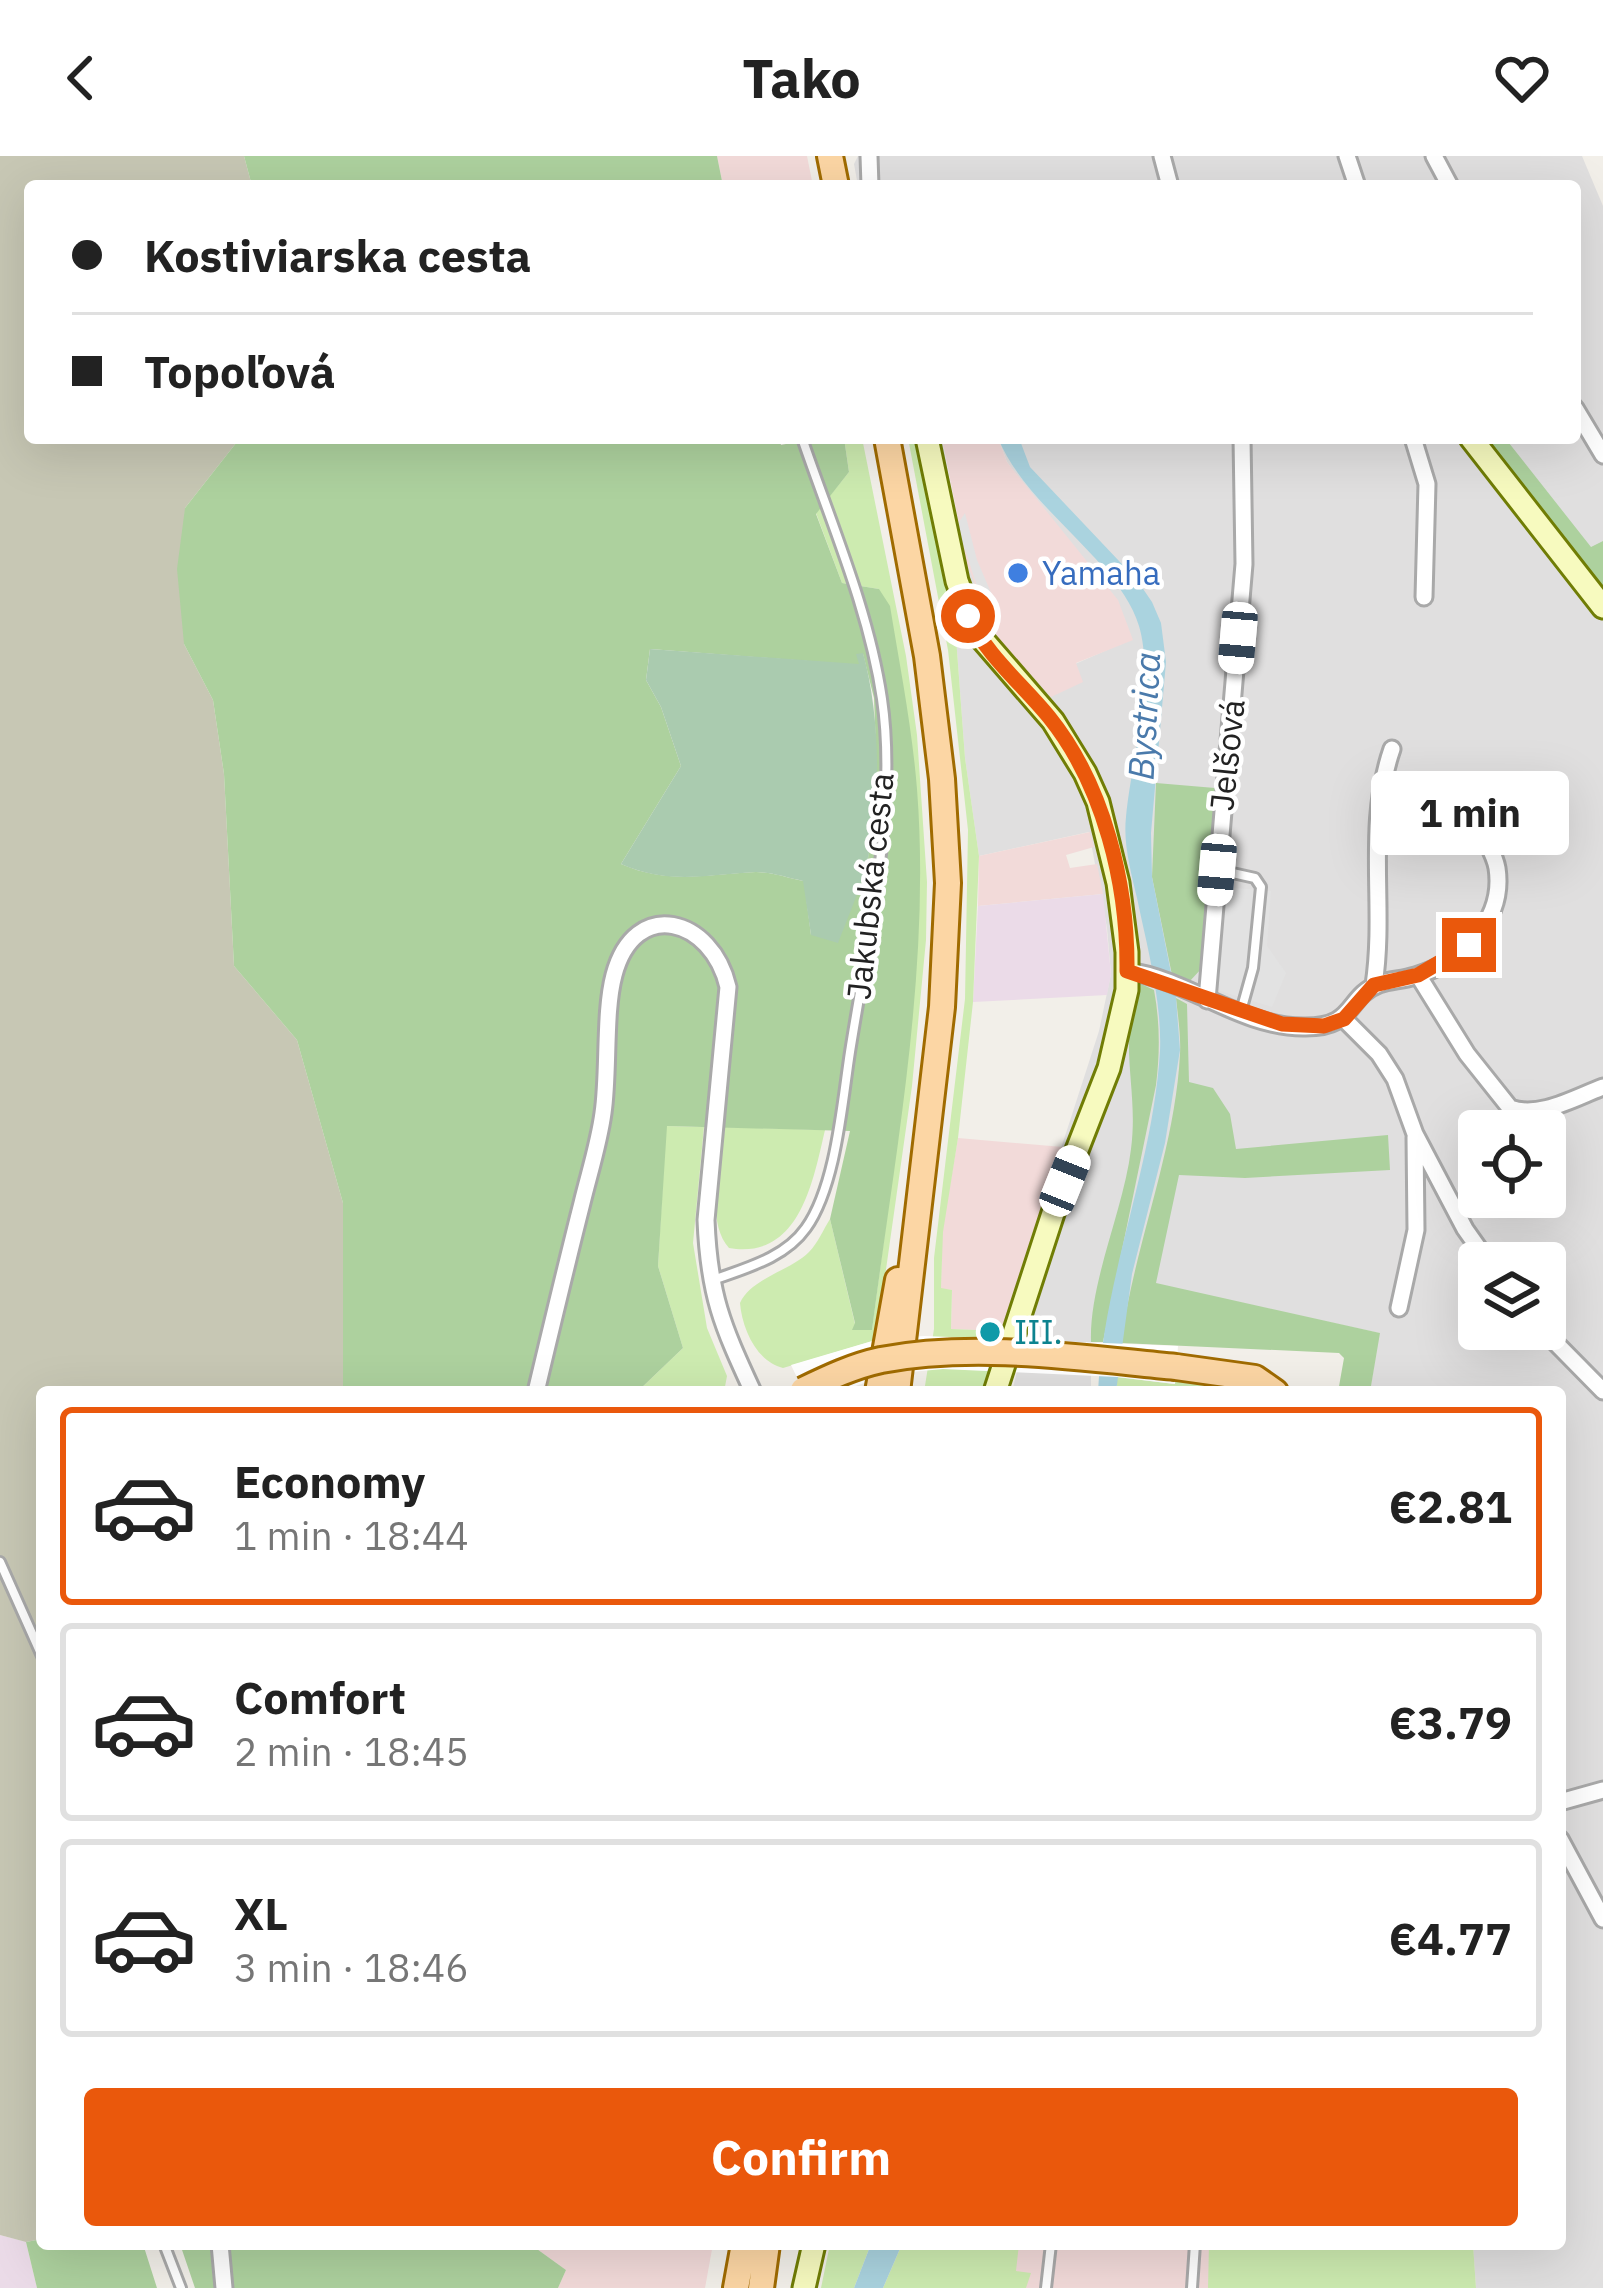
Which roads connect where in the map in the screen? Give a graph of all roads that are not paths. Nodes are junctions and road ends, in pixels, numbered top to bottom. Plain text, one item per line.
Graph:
1 (1581, 418) edge
2 (804, 444) edge
3 (887, 444) edge
4 (928, 444) edge
5 (1242, 444) edge
6 (1416, 444) edge
7 (1476, 444) edge
8 (1603, 455) edge
9 (1424, 597) dead end
10 (1603, 607) edge
11 (1392, 749) dead end
12 (1483, 834) dead end
13 (1217, 870) junction
14 (1135, 973) junction
15 (1418, 975) junction
16 (1374, 985) junction
17 (1207, 1000) junction
18 (1241, 1011) junction
19 (1344, 1019) junction
20 (1603, 1087) edge
21 (1415, 1134) junction
22 (924, 1167) junction
23 (1475, 1242) edge
24 (711, 1281) junction
25 (1399, 1308) dead end
26 (1563, 1350) edge
27 (537, 1386) edge
28 (750, 1386) edge
29 (814, 1386) edge
30 (879, 1386) edge
31 (898, 1386) edge
32 (997, 1386) edge
33 (1267, 1386) edge
34 (1603, 1391) edge
35 (0, 1562) edge
36 (36, 1643) edge
37 (1603, 1790) edge
38 (1566, 1800) edge
39 (1566, 1849) edge
40 (1601, 1910) edge
41 (166, 2250) edge
42 (221, 2250) edge
43 (742, 2250) edge
44 (766, 2250) edge
45 (813, 2250) edge
46 (1050, 2250) edge
47 (1195, 2250) edge
48 (181, 2288) edge
49 (224, 2288) edge
50 (736, 2288) edge
51 (760, 2288) edge
52 (804, 2288) edge
53 (1046, 2288) edge
54 (1192, 2288) edge

1 - 8 street
2 - 24 lane, Jakubská cesta
3 - 22 main road
4 - 14 street
5 - 13 street, Jelšová
6 - 9 street
7 - 10 street
11 - 16 street
12 - 15 street
13 - 17 street, Jelšová
13 - 18 lane
14 - 17 street
14 - 32 street
15 - 16 street
15 - 20 street
16 - 19 street
17 - 18 street
18 - 19 street
19 - 21 street
21 - 23 street
21 - 25 street
22 - 30 main road
22 - 31 main road
24 - 27 street
24 - 28 street
26 - 34 street
29 - 33 main road, bridge
35 - 36 lane
37 - 38 street
39 - 40 street
41 - 48 lane
42 - 49 street
43 - 50 main road
44 - 51 main road
45 - 52 street
46 - 53 lane
47 - 54 lane

